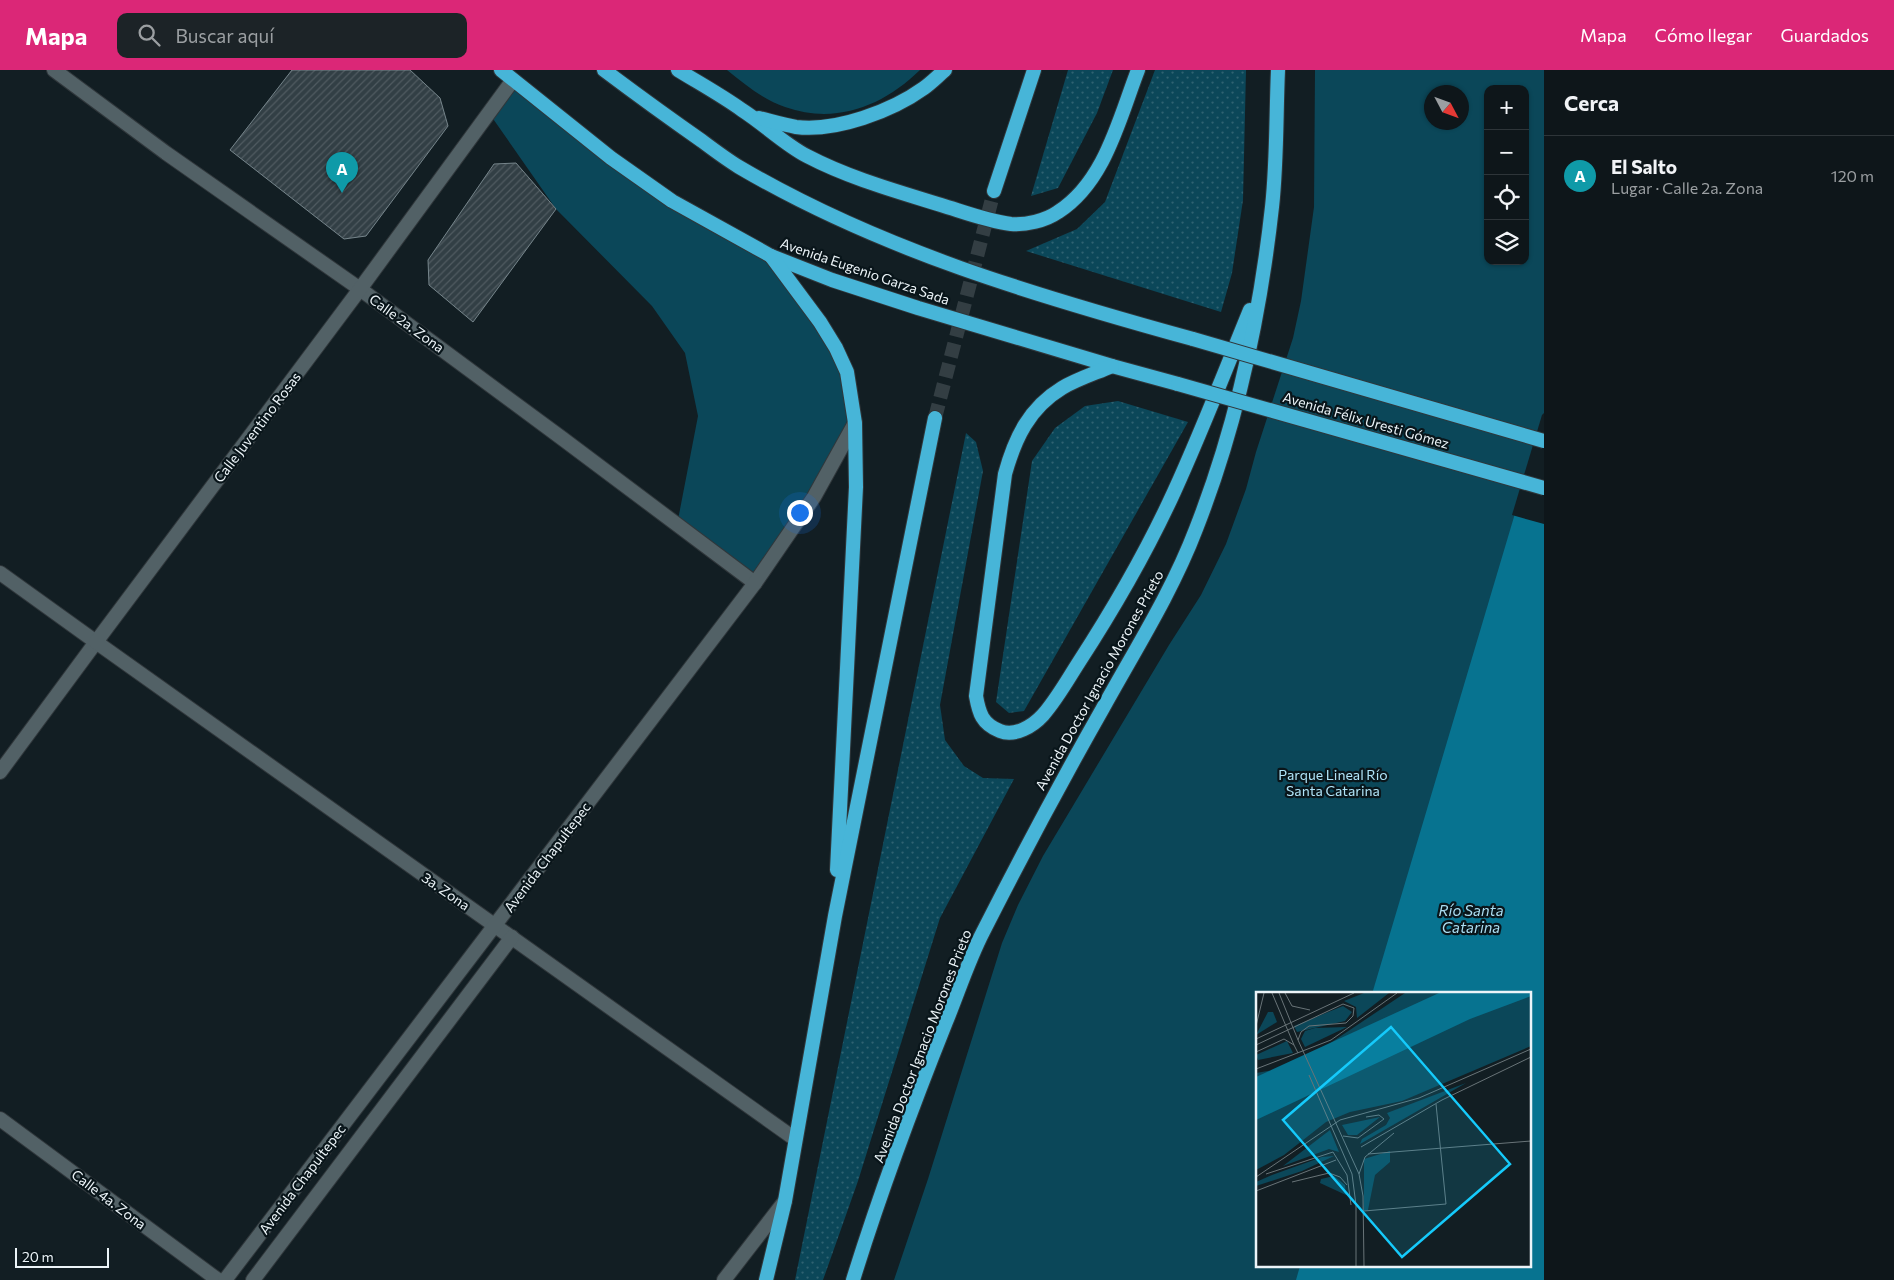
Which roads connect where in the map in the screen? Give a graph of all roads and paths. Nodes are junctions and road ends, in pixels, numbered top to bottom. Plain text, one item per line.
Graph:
1 (54, 70) edge
2 (501, 70) edge
3 (604, 70) edge
4 (678, 70) edge
5 (944, 70) edge
6 (1034, 70) edge
7 (1138, 70) edge
8 (1278, 70) edge
9 (513, 80) junction
10 (751, 116) junction
11 (994, 191) tunnel mouth
12 (771, 256) junction
13 (1264, 274) junction
14 (360, 289) junction
15 (1112, 366) junction
16 (1178, 384) joint
17 (935, 418) tunnel mouth
18 (855, 423) junction
19 (1544, 441) edge
20 (1544, 488) edge
21 (0, 573) edge
22 (755, 584) junction
23 (96, 642) junction
24 (0, 772) edge
25 (835, 916) junction
26 (495, 925) junction
27 (512, 937) junction
28 (0, 1119) edge
29 (795, 1140) junction
30 (785, 1201) junction
31 (218, 1280) edge
32 (225, 1280) edge
33 (253, 1280) edge
34 (724, 1280) edge
35 (766, 1280) edge
36 (853, 1280) edge

1 - 14 main road, Calle 2a. Zona
2 - 9 highway, Avenida Eugenio Garza Sada
3 - 19 highway, Avenida Félix Uresti Gómez, bridge
4 - 10 highway
5 - 10 highway
6 - 11 highway
7 - 10 highway
8 - 13 highway, Avenida Doctor Ignacio Morones Prieto
9 - 12 highway, Avenida Eugenio Garza Sada
9 - 14 main road, Calle Juventino Rosas
12 - 15 highway, Avenida Eugenio Garza Sada
12 - 18 highway
13 - 15 highway
13 - 36 highway, Avenida Doctor Ignacio Morones Prieto
14 - 22 main road, Calle 2a. Zona
14 - 23 main road, Calle Juventino Rosas
15 - 16 highway, Avenida Eugenio Garza Sada
16 - 20 highway, Avenida Félix Uresti Gómez, bridge
17 - 25 highway
18 - 22 main road, Avenida Chapultepec
18 - 25 highway
21 - 23 main road, 3a. Zona
22 - 26 main road, Avenida Chapultepec
23 - 24 main road, Calle Juventino Rosas
23 - 26 main road, 3a. Zona
25 - 29 highway
26 - 27 main road, 3a. Zona
26 - 32 main road, Avenida Chapultepec
27 - 29 main road, 3a. Zona
27 - 33 main road
28 - 31 main road, Calle 4a. Zona
29 - 30 highway
30 - 34 main road
30 - 35 highway

